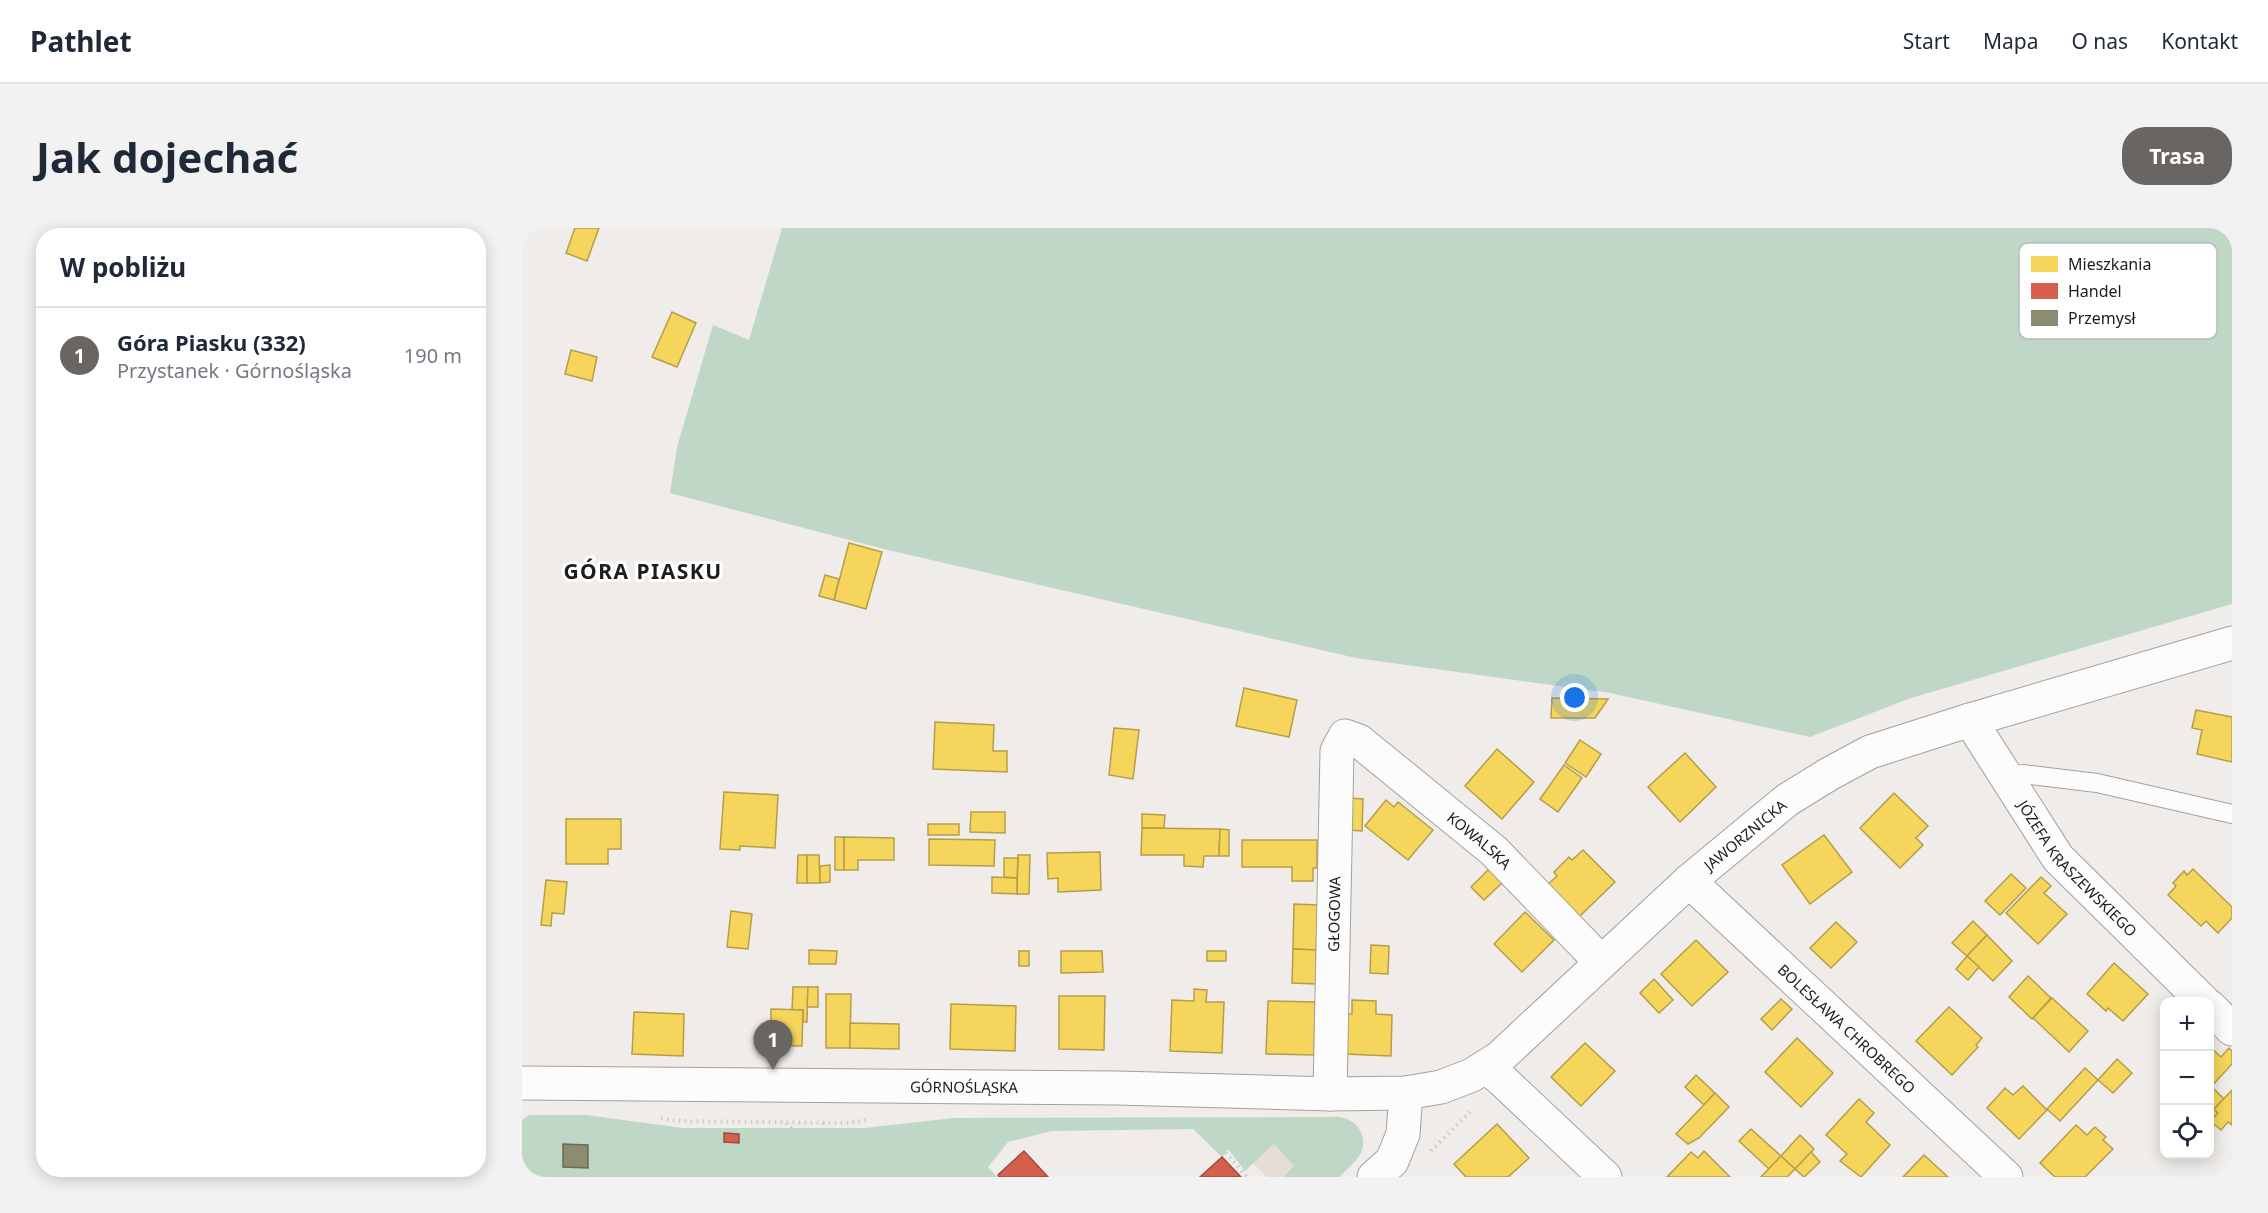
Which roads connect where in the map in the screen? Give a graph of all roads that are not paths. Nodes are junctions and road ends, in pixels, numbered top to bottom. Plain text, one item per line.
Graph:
1 (2232, 644) edge
2 (1970, 720) junction
3 (1345, 736) joint
4 (2006, 777) junction
5 (2232, 814) edge
6 (1689, 880) junction
7 (1601, 962) junction
8 (2199, 997) edge
9 (2214, 1011) edge
10 (2232, 1029) edge
11 (1494, 1074) junction
12 (522, 1083) edge
13 (1406, 1094) junction
14 (1330, 1095) junction
15 (1374, 1177) edge
16 (1605, 1177) edge
17 (2006, 1177) edge

1 - 2 street, JAWORZNICKA
2 - 4 street, JÓZEFA KRASZEWSKIEGO
2 - 6 street, JAWORZNICKA
3 - 7 street, KOWALSKA
3 - 14 street, GŁOGOWA
4 - 5 lane
4 - 8 street, JÓZEFA KRASZEWSKIEGO
6 - 7 street, JAWORZNICKA
6 - 17 street, BOLESŁAWA CHROBREGO
7 - 11 street, JAWORZNICKA
9 - 10 street
11 - 13 street, JAWORZNICKA
11 - 16 street
12 - 14 street, GÓRNOŚLĄSKA
13 - 14 street, GÓRNOŚLĄSKA
13 - 15 street

